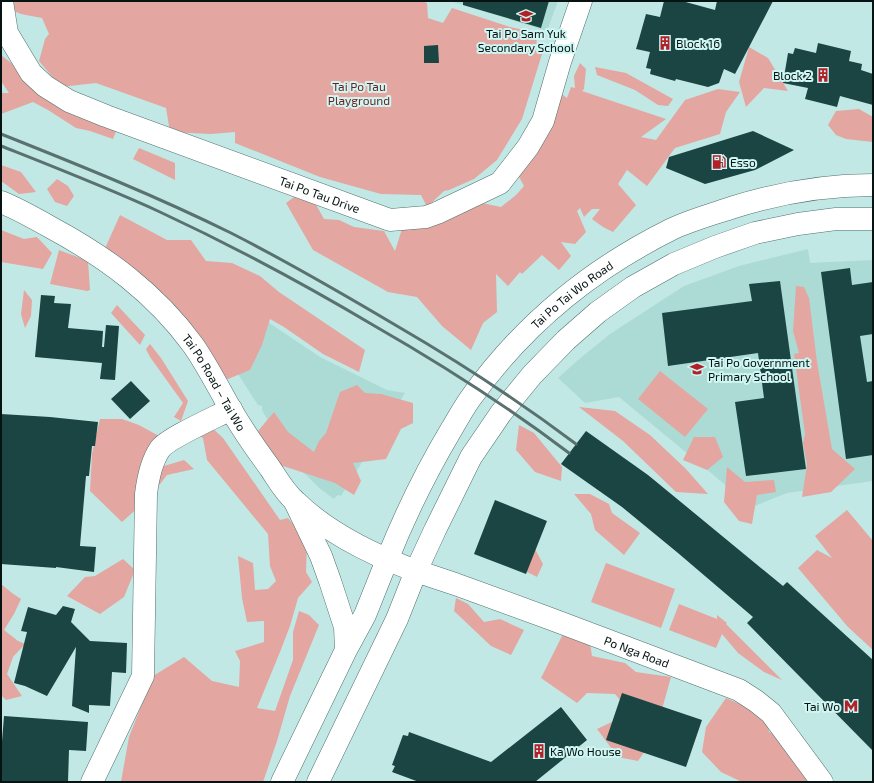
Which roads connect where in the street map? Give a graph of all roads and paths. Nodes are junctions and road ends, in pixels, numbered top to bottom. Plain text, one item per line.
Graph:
1 (2, 1) edge
2 (581, 1) edge
3 (4, 34) edge
4 (873, 185) edge
5 (1, 202) edge
6 (873, 218) edge
7 (231, 409) junction
8 (295, 502) junction
9 (387, 560) junction
10 (416, 571) junction
11 (346, 650) junction
12 (92, 782) edge
13 (282, 782) edge
14 (318, 782) edge
15 (822, 782) edge

1 - 3 main road, Tai Po Tau Drive
2 - 3 main road, Tai Po Tau Drive
4 - 9 main road, Tai Po Tai Wo Road
5 - 7 main road, Tai Po Road – Tai Wo
6 - 10 main road
7 - 8 main road, Tai Po Road – Tai Wo
7 - 12 main road
8 - 9 main road, Tai Po Road – Tai Wo
8 - 11 main road
9 - 10 main road, Tai Po Road – Tai Wo
9 - 11 main road, Tai Po Tai Wo Road
10 - 14 main road
10 - 15 main road, Po Nga Road
11 - 13 main road, Tai Po Tai Wo Road

